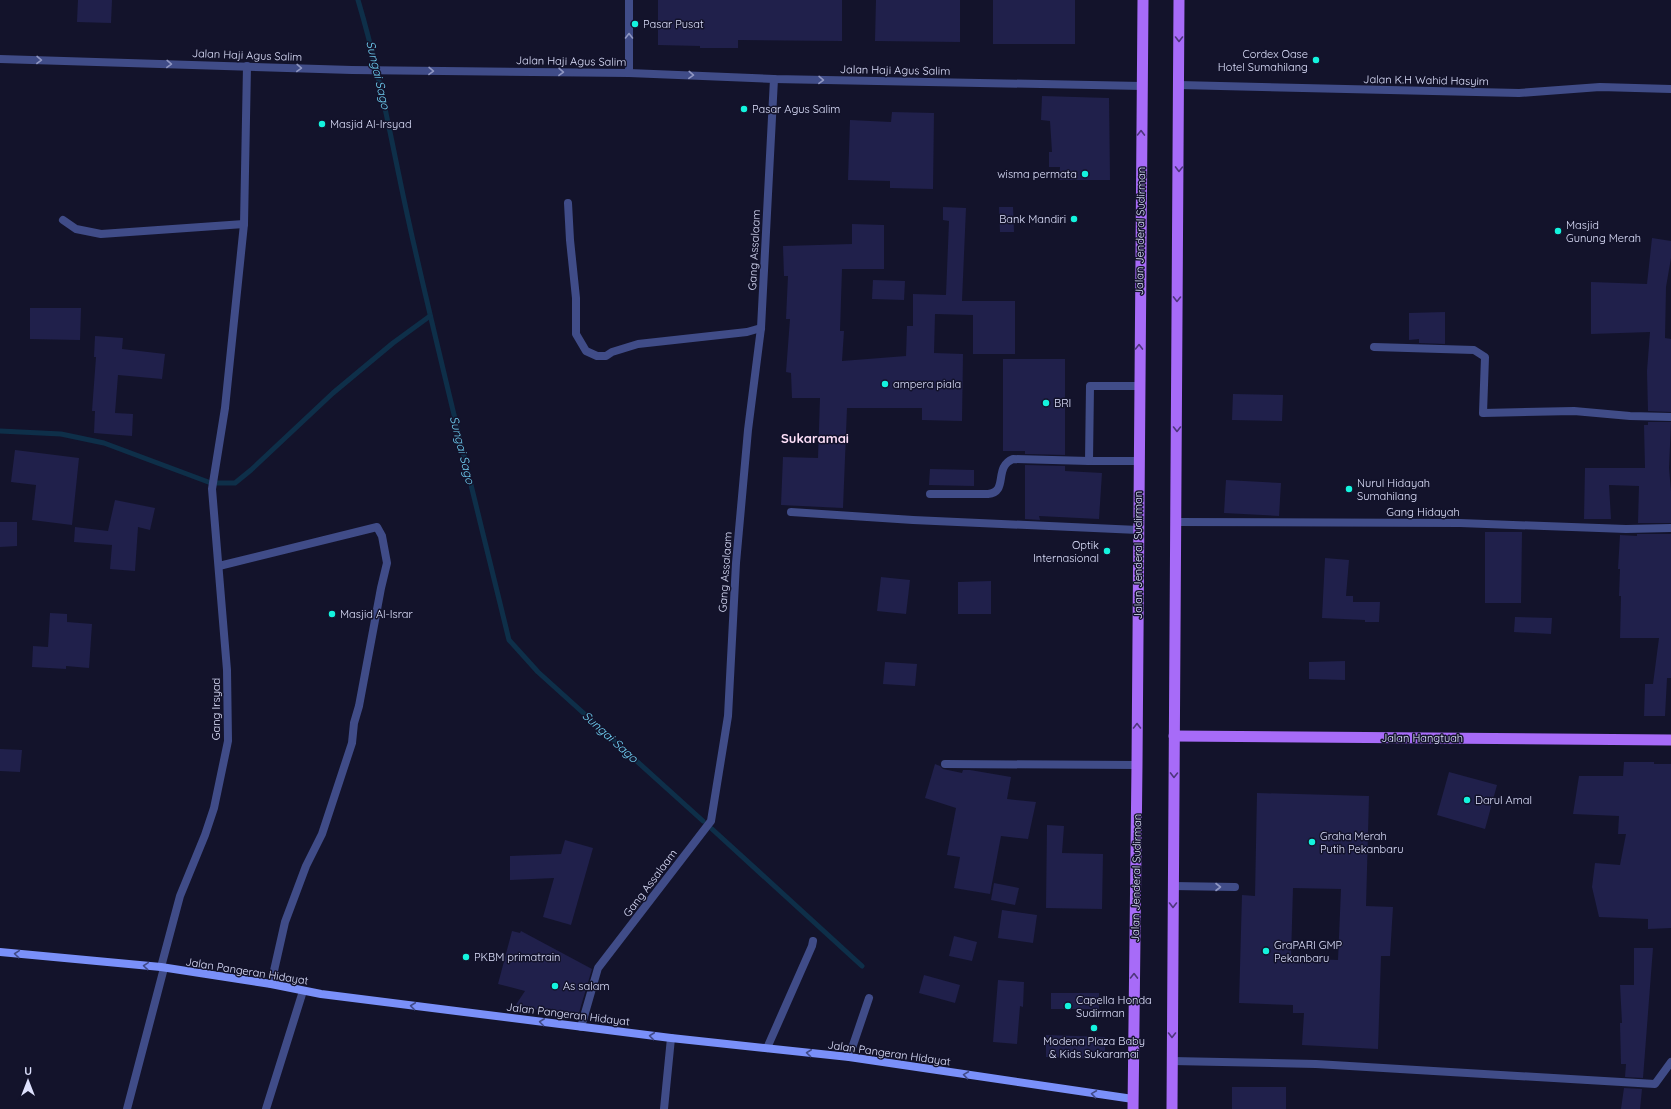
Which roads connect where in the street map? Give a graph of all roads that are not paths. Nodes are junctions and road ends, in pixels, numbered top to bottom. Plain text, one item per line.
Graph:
1 (629, 0) edge
2 (1143, 0) edge
3 (1179, 0) edge
4 (0, 59) edge
5 (247, 66) junction
6 (630, 73) junction
7 (774, 79) junction
8 (1179, 85) junction
9 (1142, 86) junction
10 (1671, 89) edge
11 (568, 203) dead end
12 (64, 220) dead end
13 (244, 224) junction
14 (761, 328) junction
15 (1374, 347) dead end
16 (1139, 386) junction
17 (1671, 417) edge
18 (1089, 461) junction
19 (1139, 461) junction
20 (930, 494) dead end
21 (791, 512) dead end
22 (1175, 522) junction
23 (1671, 528) edge
24 (1138, 530) junction
25 (219, 566) junction
26 (1174, 736) junction
27 (1671, 740) edge
28 (945, 764) dead end
29 (1137, 765) junction
30 (1172, 886) junction
31 (1235, 887) dead end
32 (813, 940) dead end
33 (0, 952) edge
34 (162, 968) junction
35 (271, 984) junction
36 (303, 991) junction
37 (869, 998) dead end
38 (581, 1026) junction
39 (671, 1038) junction
40 (767, 1048) junction
41 (848, 1057) junction
42 (1172, 1061) junction
43 (1671, 1062) edge
44 (1133, 1104) edge
45 (127, 1109) edge
46 (266, 1109) edge
47 (664, 1109) edge
48 (1172, 1109) edge

6 -> 1 street
2 - 9 main road, Jalan Jenderal Sudirman
3 -> 8 main road
4 -> 5 street, Jalan Haji Agus Salim
5 -> 6 street, Jalan Haji Agus Salim
5 - 13 street, Gang Irsyad
6 -> 7 street, Jalan Haji Agus Salim
7 -> 9 street, Jalan Haji Agus Salim
7 - 14 street, Gang Assalaam
8 - 10 street, Jalan K.H Wahid Hasyim
8 -> 22 main road
16 -> 9 main road, Jalan Jenderal Sudirman
11 - 14 street
12 - 13 street
13 - 25 street, Gang Irsyad
14 - 38 street, Gang Assalaam
15 - 17 street
16 - 18 street
16 - 19 main road, Jalan Jenderal Sudirman
18 - 19 street
18 - 20 street
19 - 24 main road, Jalan Jenderal Sudirman
21 - 24 street
22 - 23 street, Gang Hidayah
22 - 26 main road
29 -> 24 main road, Jalan Jenderal Sudirman
25 - 34 street, Gang Irsyad
25 - 35 street
26 - 27 main road, Jalan Hangtuah
26 -> 30 main road
28 - 29 street
44 -> 29 main road, Jalan Jenderal Sudirman
30 -> 31 street
30 -> 42 main road
32 - 40 street
34 -> 33 main road, Jalan Pangeran Hidayat
34 - 35 main road, Jalan Pangeran Hidayat
34 - 45 street, Gang Irsyad
35 - 36 main road, Jalan Pangeran Hidayat
38 -> 36 main road, Jalan Pangeran Hidayat
36 - 46 street
37 - 41 street
39 -> 38 main road, Jalan Pangeran Hidayat
39 - 40 main road, Jalan Pangeran Hidayat
39 - 47 street
41 -> 40 main road, Jalan Pangeran Hidayat
44 -> 41 main road, Jalan Pangeran Hidayat
42 - 43 street
42 - 48 main road

